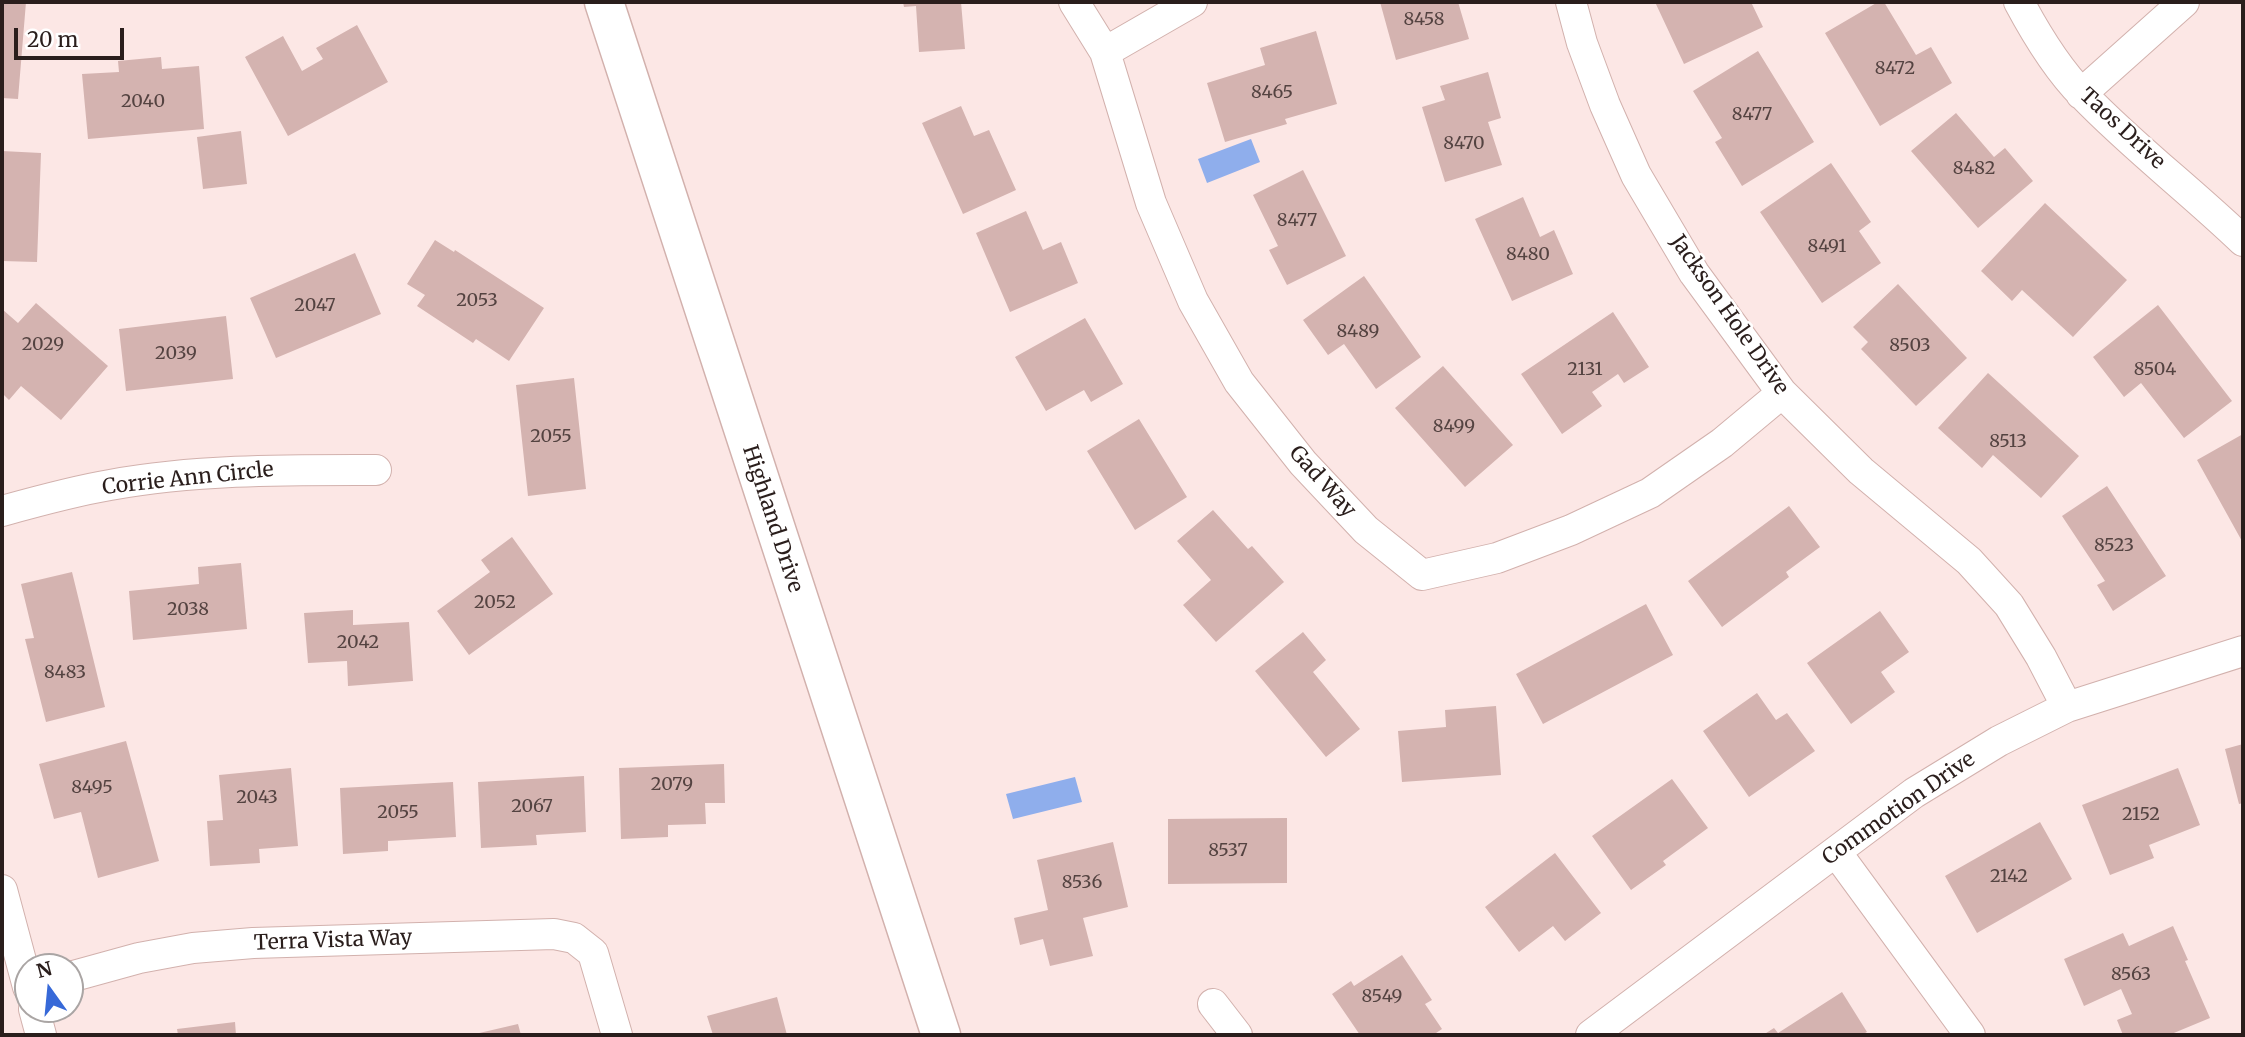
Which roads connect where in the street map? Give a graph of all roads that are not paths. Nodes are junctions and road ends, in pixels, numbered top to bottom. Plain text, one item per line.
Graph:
1 (604, 2) edge
2 (1074, 2) edge
3 (1192, 2) edge
4 (1570, 2) edge
5 (2019, 2) edge
6 (2184, 2) edge
7 (1105, 52) junction
8 (2081, 94) junction
9 (2243, 241) edge
10 (1782, 394) junction
11 (376, 470) dead end
12 (2, 511) edge
13 (2243, 651) edge
14 (2067, 706) junction
15 (1836, 852) junction
16 (2, 890) edge
17 (19, 953) edge
18 (84, 973) edge
19 (1213, 1004) dead end
20 (617, 1035) edge
21 (941, 1035) edge
22 (1237, 1035) edge
23 (1591, 1035) edge
24 (1970, 1035) edge

1 - 21 main road, Highland Drive
2 - 7 street, Gad Way
3 - 7 street
4 - 10 street, Jackson Hole Drive
5 - 8 street, Taos Drive
6 - 8 street
7 - 10 street, Gad Way
8 - 9 street, Taos Drive
10 - 14 street, Jackson Hole Drive
11 - 12 street, Corrie Ann Circle
13 - 14 street, Commotion Drive
14 - 15 street, Commotion Drive
15 - 23 street, Commotion Drive
15 - 24 street
16 - 17 street
18 - 20 street, Terra Vista Way
19 - 22 street

